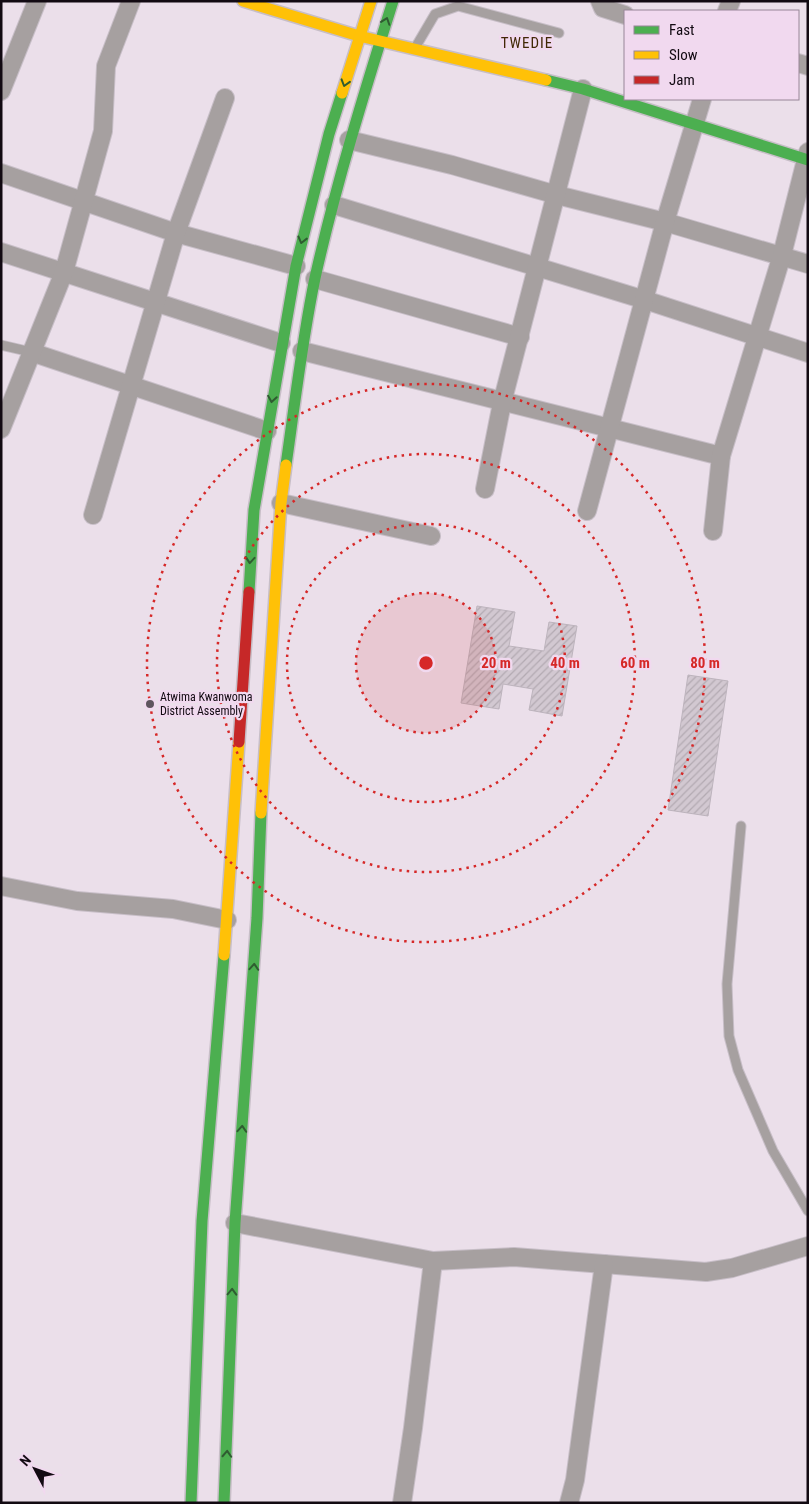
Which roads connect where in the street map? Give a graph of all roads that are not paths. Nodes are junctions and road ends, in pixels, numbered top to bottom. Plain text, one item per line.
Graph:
1 (36, 1) edge
2 (131, 1) edge
3 (371, 1) edge
4 (393, 1) edge
5 (600, 1) edge
6 (251, 3) edge
7 (624, 15) edge
8 (559, 33) dead end
9 (359, 36) junction
10 (380, 40) junction
11 (415, 49) junction
12 (584, 89) junction
13 (1, 91) edge
14 (224, 98) dead end
15 (702, 100) edge
16 (694, 125) junction
17 (349, 140) junction
18 (807, 157) edge
19 (1, 173) edge
20 (557, 195) junction
21 (85, 202) junction
22 (334, 205) junction
23 (665, 222) junction
24 (176, 233) junction
25 (1, 252) edge
26 (782, 255) junction
27 (808, 264) edge
28 (296, 266) junction
29 (538, 267) junction
30 (64, 272) junction
31 (315, 279) junction
32 (645, 300) junction
33 (155, 303) junction
34 (756, 336) junction
35 (520, 337) junction
36 (281, 343) junction
37 (1, 345) edge
38 (302, 351) junction
39 (32, 352) junction
40 (808, 353) edge
41 (130, 386) junction
42 (502, 403) junction
43 (1, 429) edge
44 (608, 429) junction
45 (267, 431) junction
46 (721, 456) junction
47 (485, 488) dead end
48 (281, 503) junction
49 (587, 511) dead end
50 (93, 515) dead end
51 (713, 531) dead end
52 (431, 536) dead end
53 (741, 826) dead end
54 (1, 886) edge
55 (227, 920) junction
56 (808, 1211) edge
57 (235, 1223) junction
58 (808, 1246) edge
59 (433, 1261) junction
60 (604, 1264) junction
61 (191, 1503) edge
62 (224, 1503) edge
63 (402, 1503) edge
64 (569, 1503) edge

1 - 13 street
2 - 21 street
3 - 9 street
10 -> 4 street
5 - 7 street
6 - 9 street
8 - 11 lane
9 - 10 street
9 -> 28 street
10 - 11 street
10 - 17 street
11 - 12 street
12 - 16 street
12 - 20 street
14 - 24 street
15 - 16 street
16 - 18 street
16 - 23 street
17 - 20 street
17 - 22 street
18 - 26 street
19 - 21 street
20 - 23 street
20 - 29 street
21 - 24 street
21 - 30 street
22 - 29 street
22 - 31 street
23 - 26 street
23 - 32 street
24 - 28 street
24 - 33 street
25 - 30 street
26 - 27 street
26 - 34 street
28 - 36 street
29 - 32 street
29 - 35 street
30 - 33 street
30 - 39 street
31 - 35 street
31 - 38 street
32 - 34 street
32 - 44 street
33 - 36 street
33 - 41 street
34 - 40 street
34 - 46 street
35 - 42 street
36 -> 45 street
37 - 39 lane
38 - 42 street
38 - 48 street
39 - 41 street
39 - 43 street
41 - 45 street
41 - 50 street
42 - 44 street
42 - 47 street
44 - 46 street
44 - 49 street
45 -> 55 street
46 - 51 street
48 - 52 street
57 -> 48 street
53 - 56 lane
54 - 55 street
55 - 61 street
57 - 59 street
62 -> 57 street
58 - 60 street
59 - 60 street
59 - 63 street
60 - 64 street

